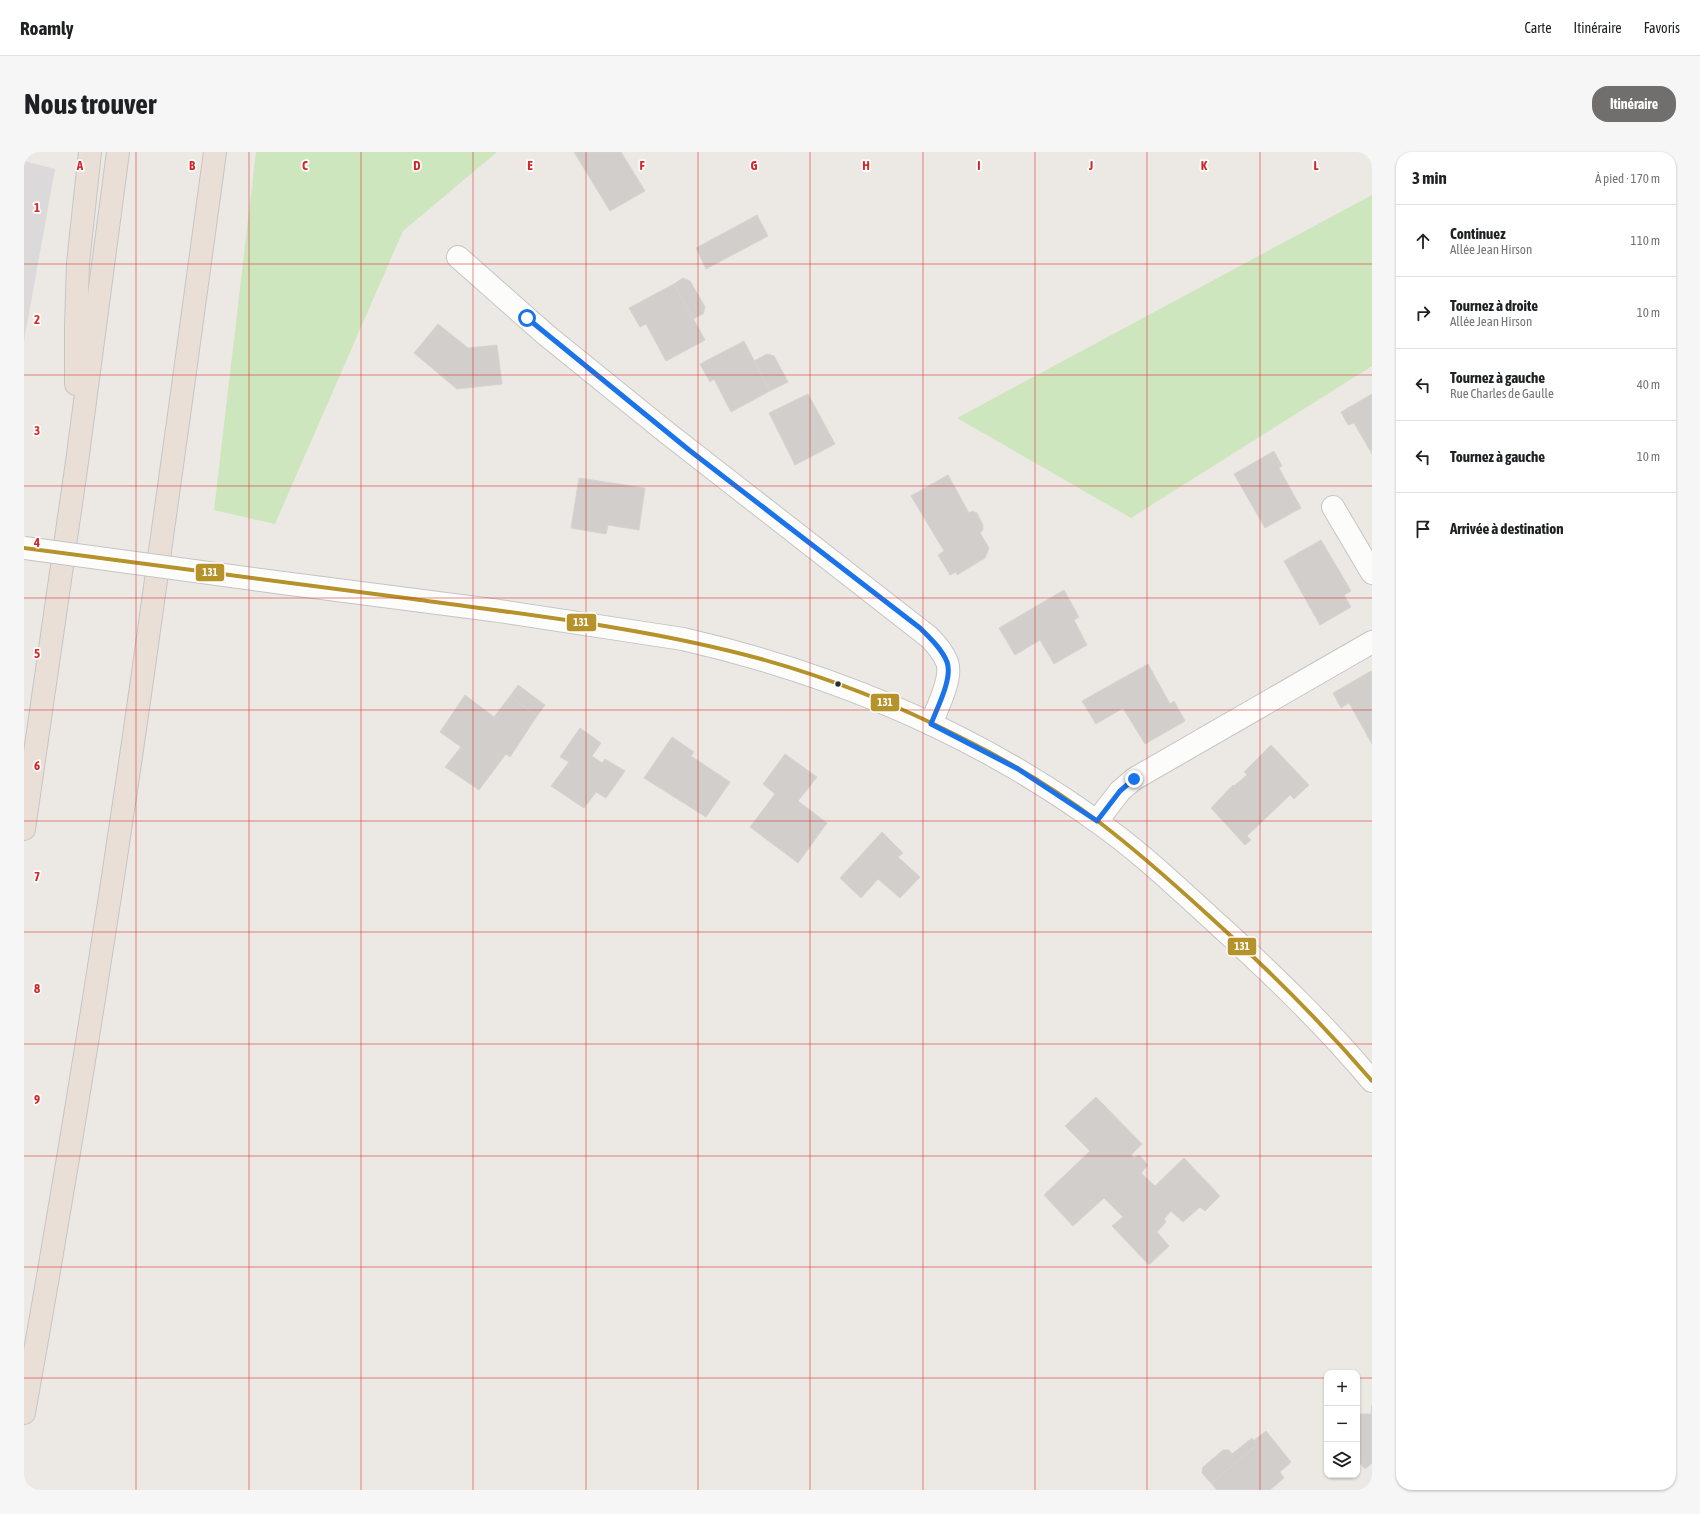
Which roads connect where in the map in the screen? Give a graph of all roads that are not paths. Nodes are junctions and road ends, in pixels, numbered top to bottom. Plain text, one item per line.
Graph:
1 (90, 152) edge
2 (118, 152) edge
3 (214, 152) edge
4 (458, 257) dead end
5 (77, 462) junction
6 (1334, 507) dead end
7 (24, 548) edge
8 (1372, 573) edge
9 (1372, 642) edge
10 (931, 724) junction
11 (1097, 821) junction
12 (24, 829) edge
13 (1372, 1081) edge
14 (24, 1413) edge

1 - 5 highway
2 - 5 highway
3 - 14 highway
4 - 10 street
5 - 12 highway
6 - 8 street
7 - 10 street, bridge
9 - 11 street
10 - 11 street
11 - 13 street

